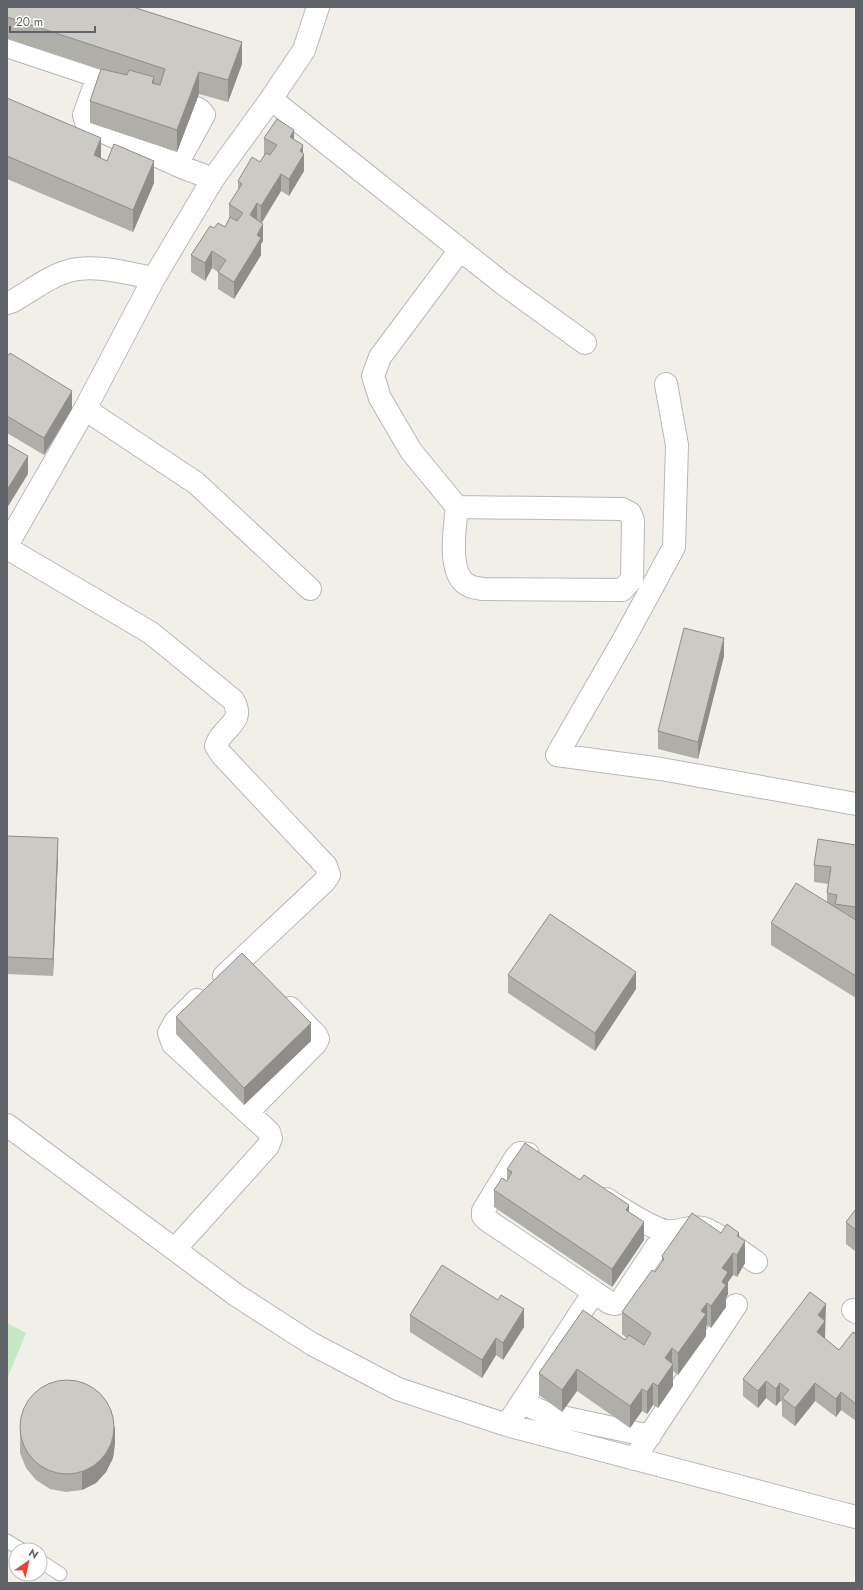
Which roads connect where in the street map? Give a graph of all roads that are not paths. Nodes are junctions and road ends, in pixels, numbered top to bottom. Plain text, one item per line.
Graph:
1 (318, 7) edge
2 (7, 46) edge
3 (98, 76) junction
4 (132, 87) edge
5 (271, 99) junction
6 (196, 108) edge
7 (177, 164) junction
8 (213, 178) junction
9 (460, 250) junction
10 (154, 278) junction
11 (7, 303) edge
12 (586, 343) dead end
13 (666, 384) dead end
14 (79, 405) junction
15 (457, 507) junction
16 (7, 546) edge
17 (310, 589) dead end
18 (856, 804) edge
19 (242, 959) junction
20 (258, 975) edge
21 (274, 991) edge
22 (248, 1112) junction
23 (7, 1125) edge
24 (547, 1165) edge
25 (588, 1189) edge
26 (667, 1231) junction
27 (175, 1249) junction
28 (756, 1262) dead end
29 (594, 1292) junction
30 (736, 1305) dead end
31 (522, 1403) junction
32 (507, 1425) junction
33 (650, 1436) junction
34 (634, 1459) junction
35 (856, 1516) edge
36 (48, 1566) edge
37 (60, 1574) dead end

1 - 5 street
2 - 3 street
3 - 4 street
3 - 7 street
5 - 8 street
5 - 9 street
6 - 7 street
7 - 8 street
8 - 10 street
9 - 12 street
9 - 15 street
10 - 11 street
10 - 14 street
13 - 18 street
14 - 16 street
14 - 17 street
15 - 15 street
16 - 19 street
19 - 20 street
19 - 22 street
21 - 22 street
22 - 27 street
23 - 27 street
24 - 29 street
25 - 26 street
26 - 28 street
26 - 29 street
27 - 32 street
29 - 31 street
30 - 33 street
31 - 32 street
31 - 33 street
32 - 34 street
33 - 34 street
34 - 35 street
36 - 37 lane

